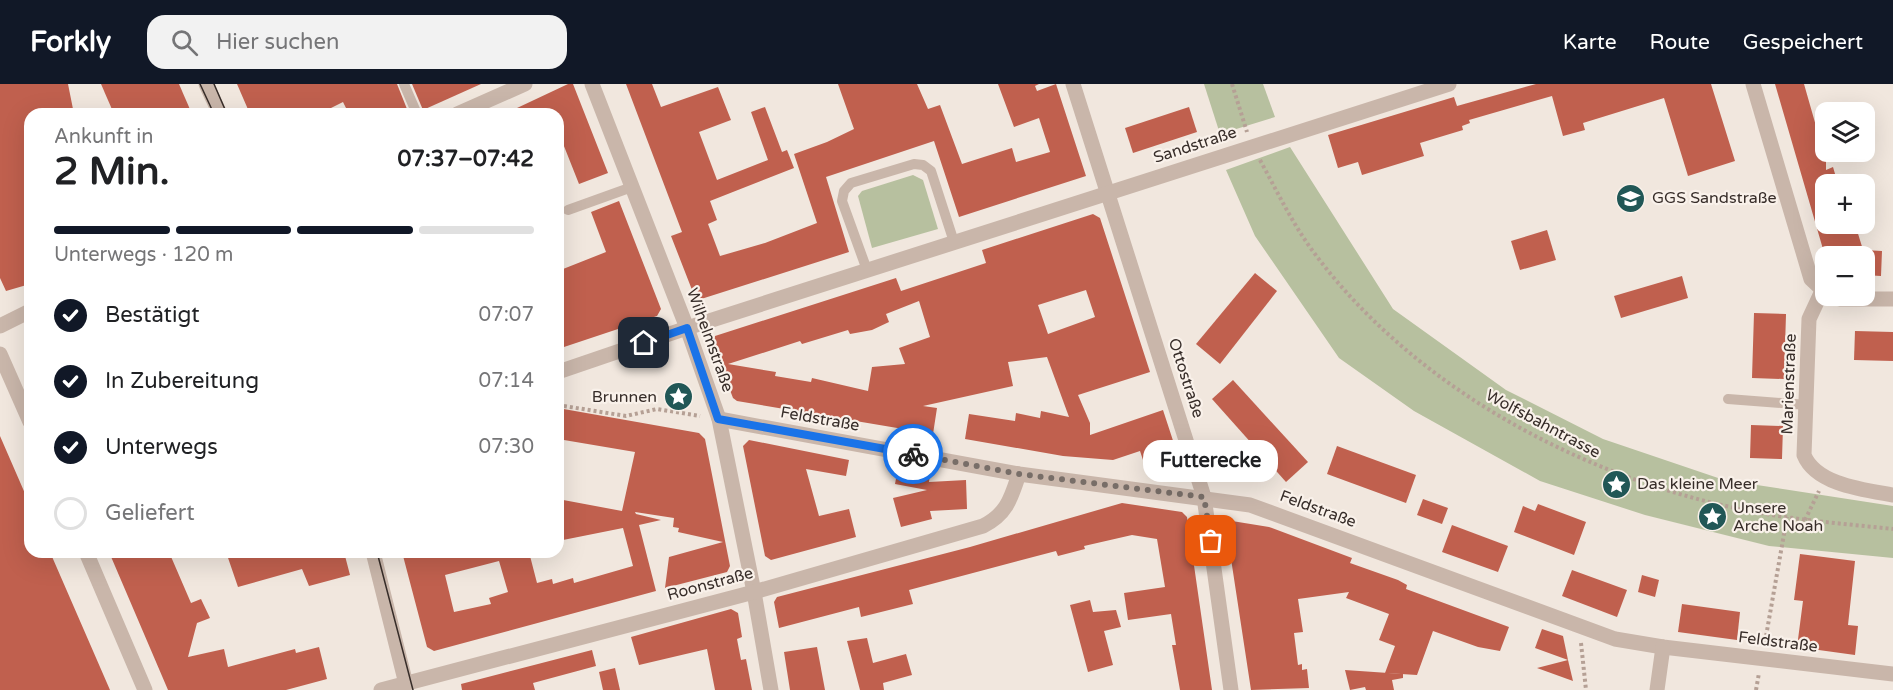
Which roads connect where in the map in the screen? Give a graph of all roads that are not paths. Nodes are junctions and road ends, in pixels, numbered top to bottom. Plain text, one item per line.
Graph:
1 (206, 84) edge
2 (404, 84) edge
3 (525, 84) edge
4 (592, 84) edge
5 (1073, 84) edge
6 (1449, 84) edge
7 (1753, 84) edge
8 (217, 108) edge
9 (414, 108) edge
10 (471, 108) edge
11 (632, 187) junction
12 (1108, 193) junction
13 (568, 210) dead end
14 (954, 242) junction
15 (867, 270) junction
16 (1815, 283) edge
17 (1875, 300) edge
18 (1893, 300) edge
19 (1818, 306) edge
20 (24, 314) edge
21 (0, 326) edge
22 (687, 328) junction
23 (0, 354) edge
24 (564, 370) edge
25 (1728, 399) dead end
26 (1808, 405) junction
27 (24, 408) edge
28 (718, 419) junction
29 (1019, 474) junction
30 (1893, 495) edge
31 (1204, 497) junction
32 (89, 558) edge
33 (375, 558) edge
34 (754, 592) junction
35 (1663, 648) junction
36 (1893, 674) edge
37 (407, 687) edge
38 (145, 690) edge
39 (381, 690) edge
40 (771, 690) edge
41 (1231, 690) edge
42 (1657, 690) edge

1 - 8 street
2 - 9 lane
3 - 10 street
4 - 11 street, Wilhelmstraße
5 - 12 street, Ottostraße
6 - 12 street, Sandstraße
7 - 16 street
11 - 13 lane
11 - 22 street, Wilhelmstraße
12 - 14 street, Sandstraße
12 - 31 street, Ottostraße
14 - 15 street, Sandstraße
14 - 15 lane
15 - 22 street, Sandstraße
17 - 18 street
19 - 26 street, Marienstraße
20 - 21 street
22 - 24 street, Sandstraße
22 - 28 street, Wilhelmstraße
23 - 27 street
25 - 26 lane
26 - 30 street, Marienstraße
28 - 29 street, Feldstraße
28 - 34 street, Wilhelmstraße
29 - 31 street, Feldstraße
29 - 34 street, Roonstraße
31 - 35 street, Feldstraße
31 - 41 street, Ottostraße
32 - 38 street
33 - 37 street
34 - 37 street, Roonstraße
34 - 40 street, Wilhelmstraße
35 - 36 street, Feldstraße
35 - 42 street
37 - 39 street, Roonstraße

